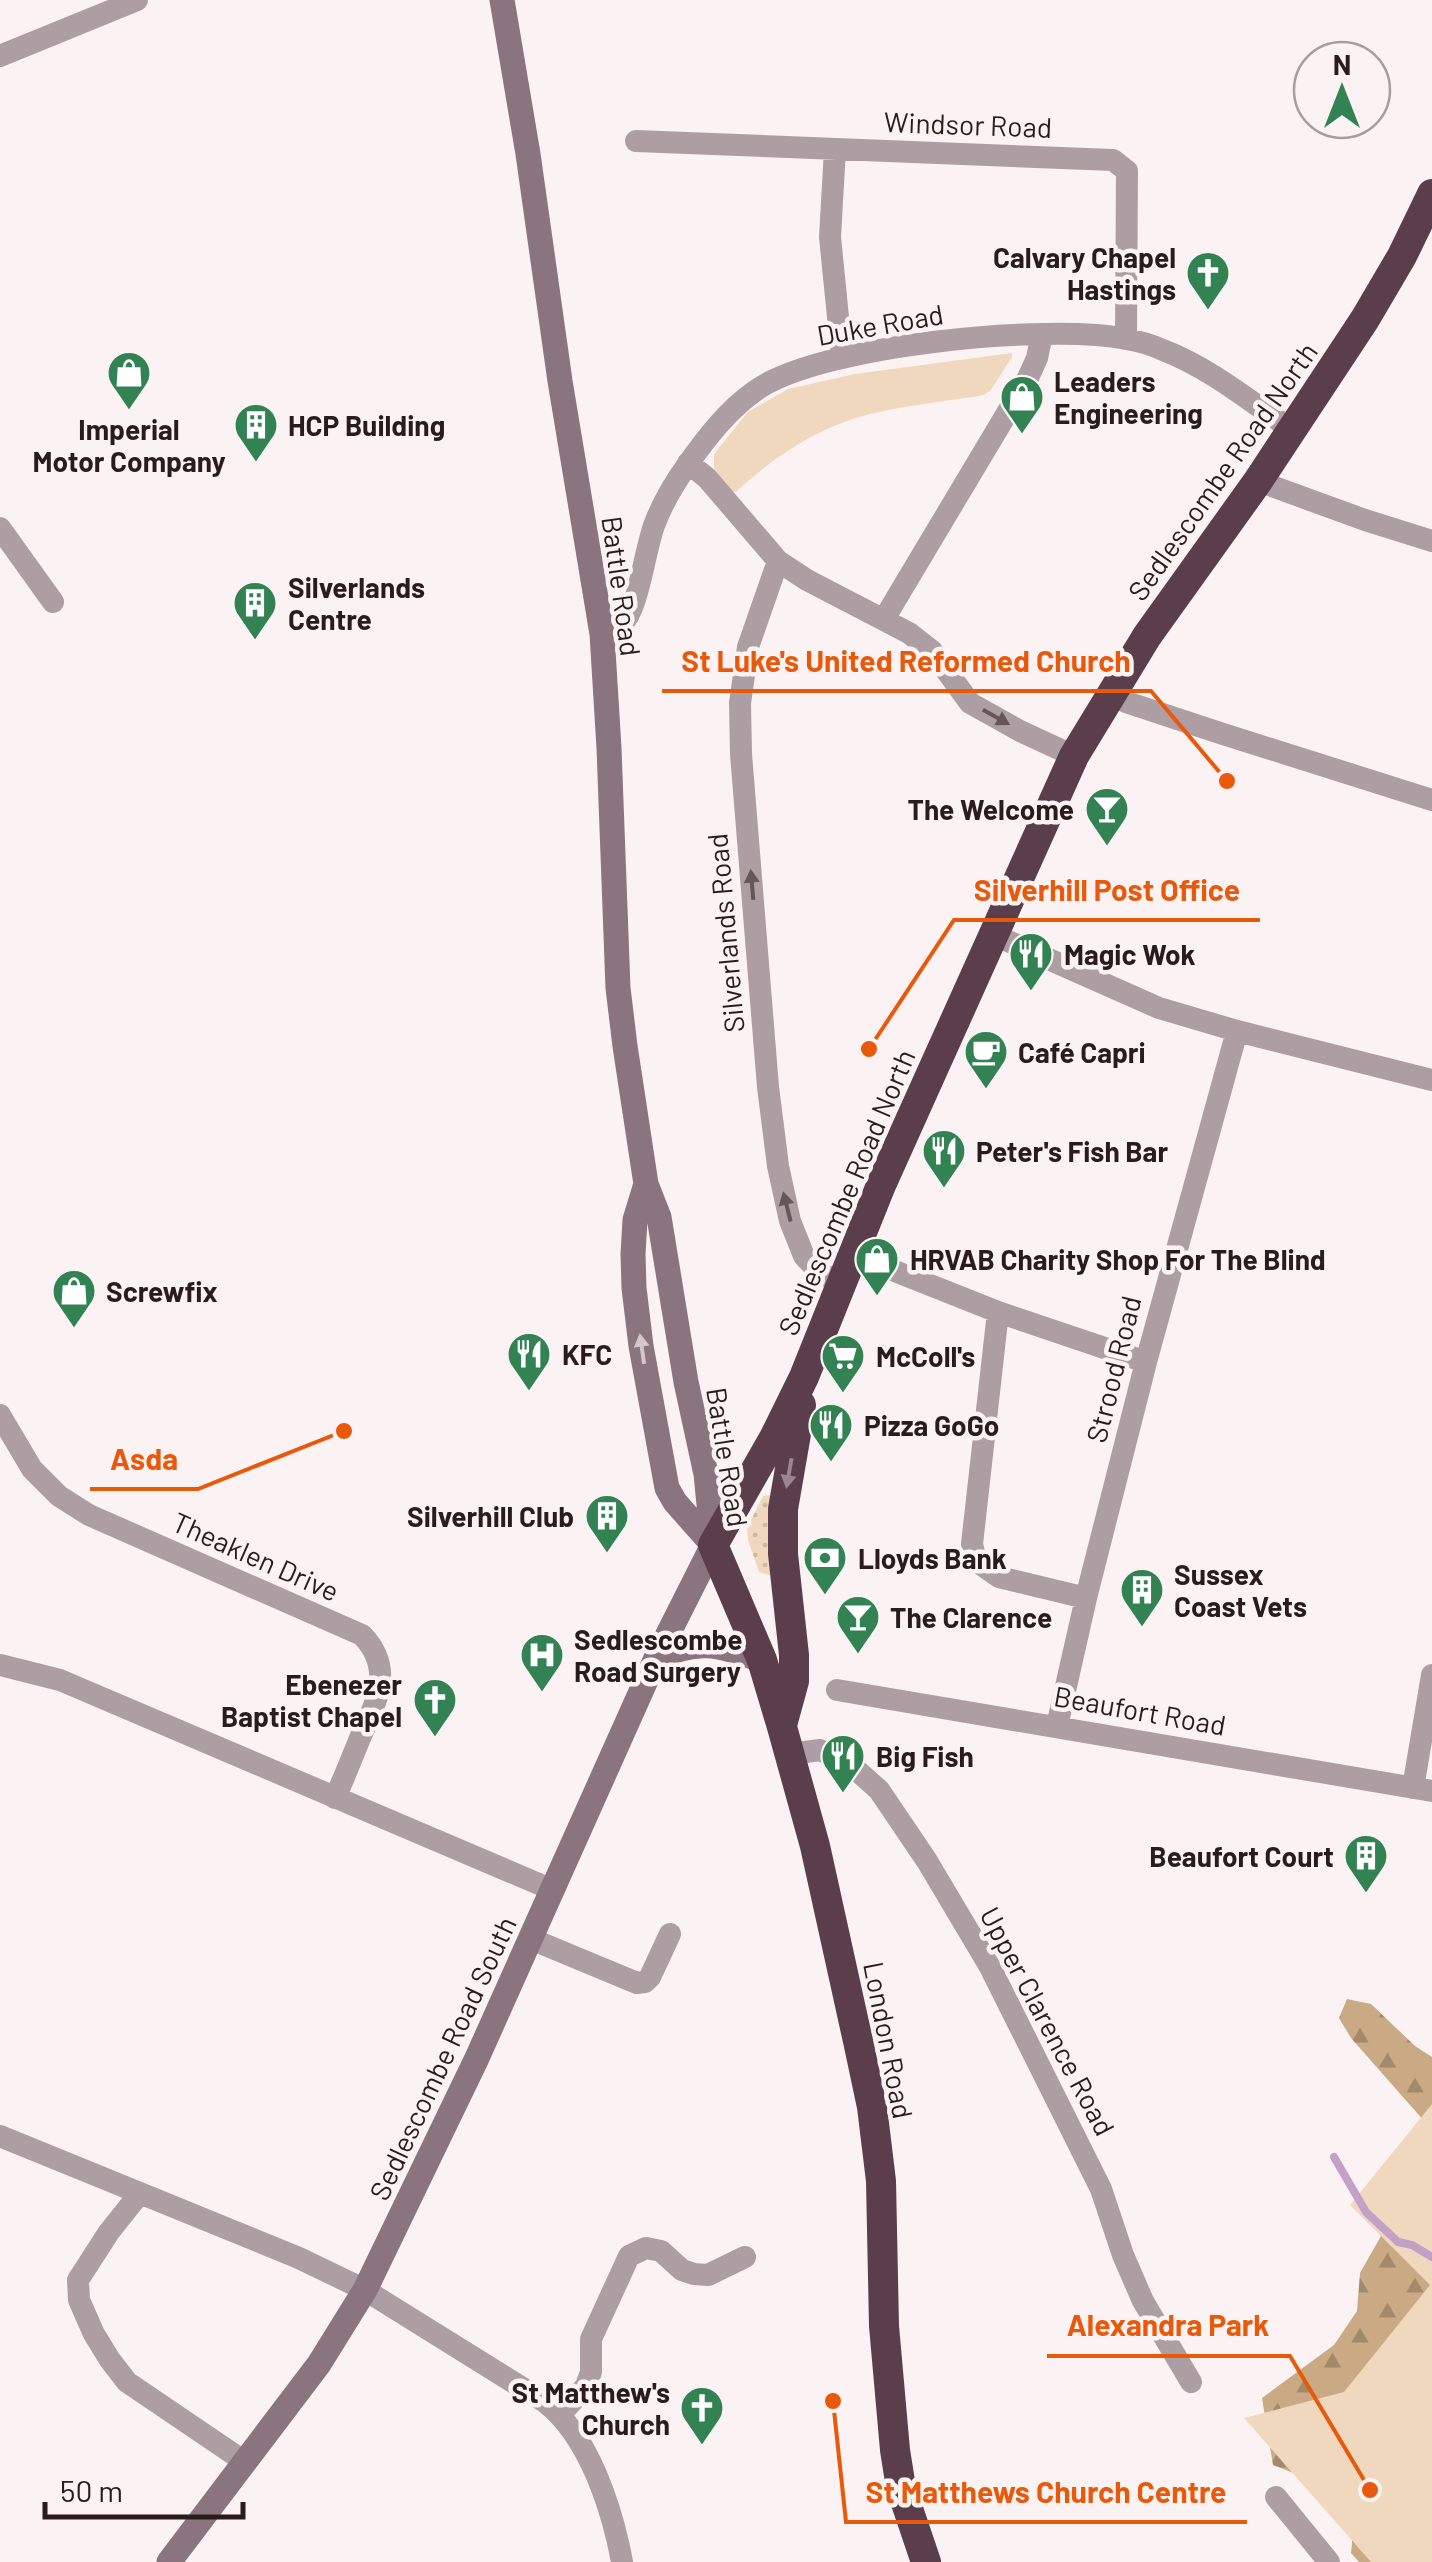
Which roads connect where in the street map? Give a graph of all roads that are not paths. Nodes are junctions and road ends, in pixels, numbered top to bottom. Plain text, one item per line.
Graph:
1 (137, 0) edge
2 (502, 0) edge
3 (0, 56) edge
4 (636, 141) dead end
5 (835, 149) junction
6 (1432, 194) edge
7 (1042, 334) junction
8 (1126, 338) junction
9 (842, 357) junction
10 (1292, 430) junction
11 (688, 463) junction
12 (1258, 481) junction
13 (0, 528) edge
14 (1432, 541) edge
15 (778, 561) junction
16 (53, 602) dead end
17 (884, 619) junction
18 (602, 634) junction
19 (1110, 694) junction
20 (1074, 756) junction
21 (1432, 800) edge
22 (992, 934) junction
23 (1238, 1031) junction
24 (1432, 1080) edge
25 (646, 1184) junction
26 (852, 1254) junction
27 (840, 1282) junction
28 (998, 1312) junction
29 (1146, 1362) junction
30 (804, 1377) junction
31 (0, 1415) edge
32 (712, 1545) junction
33 (1086, 1598) junction
34 (656, 1658) junction
35 (762, 1660) junction
36 (0, 1664) edge
37 (1432, 1675) edge
38 (838, 1690) dead end
39 (1058, 1726) junction
40 (786, 1740) junction
41 (1422, 1790) edge
42 (335, 1798) junction
43 (553, 1890) junction
44 (670, 1934) dead end
45 (531, 1939) junction
46 (0, 2136) edge
47 (140, 2193) junction
48 (745, 2257) dead end
49 (366, 2290) junction
50 (1192, 2382) dead end
51 (561, 2414) junction
52 (245, 2462) junction
53 (1276, 2497) dead end
54 (169, 2562) edge
55 (622, 2562) edge
56 (926, 2562) edge
57 (1328, 2562) edge

1 - 3 street
2 - 18 main road, Battle Road
4 - 5 street, Windsor Road
5 - 8 street, Windsor Road
5 - 9 street
6 - 10 highway, Sedlescombe Road North
7 - 8 street, Duke Road
7 - 9 street, Duke Road
7 - 17 street
8 - 10 street, Duke Road
9 - 11 street, Duke Road
10 - 12 highway, Sedlescombe Road North
11 - 15 street
11 - 18 street, Duke Road
12 - 14 street
12 - 19 highway, Sedlescombe Road North
13 - 16 street
15 - 17 street
27 -> 15 street, Silverlands Road
17 -> 20 street
18 - 25 main road, Battle Road
19 - 20 highway, Sedlescombe Road North
19 - 21 street
20 - 22 highway, Sedlescombe Road North
22 - 23 street
22 - 26 highway, Sedlescombe Road North
23 - 24 street
23 - 29 street, Strood Road
25 - 32 main road, Battle Road
32 -> 25 main road, Battle Road
26 - 27 highway, Sedlescombe Road North
26 - 28 street
27 - 30 highway, Sedlescombe Road North
28 - 29 street
28 - 33 street
29 - 33 street, Strood Road
30 - 32 highway, Sedlescombe Road North
30 -> 40 highway
31 - 42 street, Theaklen Drive
32 - 34 main road, Sedlescombe Road South
32 - 35 highway, London Road
33 - 39 street, Strood Road
34 - 35 main road
34 - 43 main road, Sedlescombe Road South
35 - 40 highway, London Road
36 - 42 street
37 - 41 street
38 - 39 street, Beaufort Road
39 - 41 street, Beaufort Road
40 - 50 street, Upper Clarence Road
40 - 56 highway, London Road
42 - 43 street
43 - 45 main road, Sedlescombe Road South
44 - 45 street
45 - 49 main road, Sedlescombe Road South
46 - 47 street
47 - 49 street
47 - 52 street
48 - 51 street
49 - 51 street
49 - 52 main road, Sedlescombe Road South
51 - 55 street
52 - 54 main road, Sedlescombe Road South
53 - 57 street

